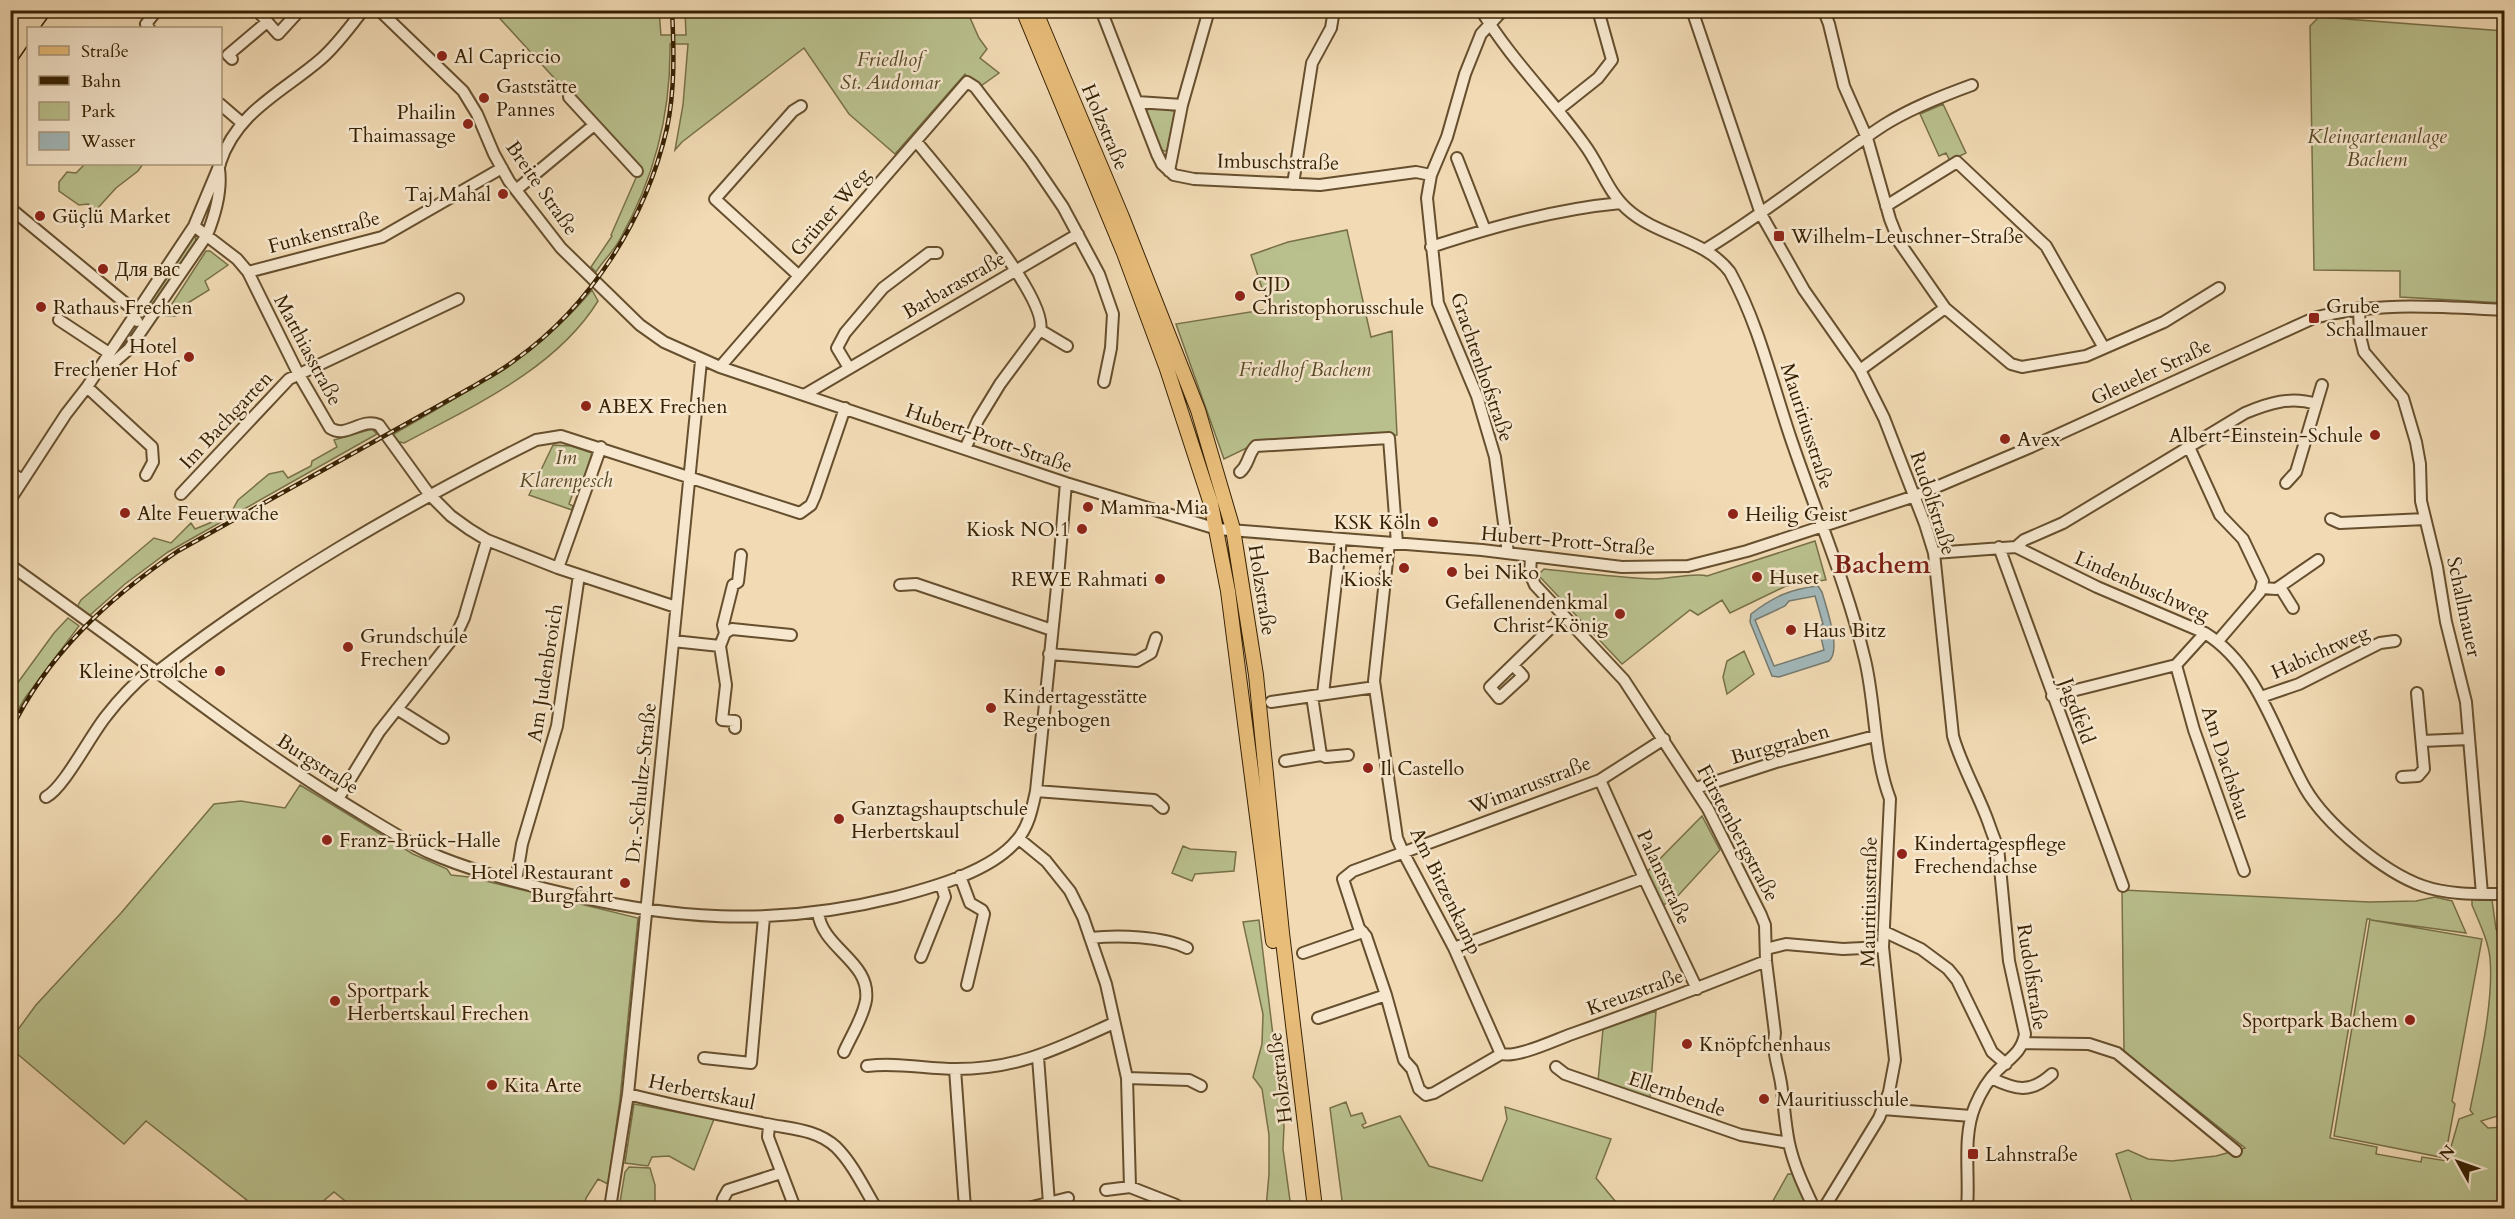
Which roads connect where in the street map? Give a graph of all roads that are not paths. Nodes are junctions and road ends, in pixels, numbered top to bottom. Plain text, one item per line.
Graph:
1 (158, 10) edge
2 (257, 10) edge
3 (300, 10) edge
4 (363, 10) edge
5 (379, 10) edge
6 (1023, 10) edge
7 (1035, 10) edge
8 (1101, 10) edge
9 (1209, 10) edge
10 (1334, 10) edge
11 (1481, 10) edge
12 (1503, 10) edge
13 (1598, 10) edge
14 (1692, 10) edge
15 (1824, 11) edge
16 (267, 22) junction
17 (1490, 25) junction
18 (147, 26) edge
19 (232, 59) dead end
20 (1972, 85) dead end
21 (569, 97) dead end
22 (1137, 102) junction
23 (1182, 105) junction
24 (222, 106) edge
25 (801, 106) dead end
26 (1559, 109) junction
27 (242, 123) junction
28 (594, 125) junction
29 (1867, 138) junction
30 (916, 141) junction
31 (1457, 158) dead end
32 (222, 159) edge
33 (220, 165) edge
34 (502, 168) junction
35 (637, 171) dead end
36 (1169, 171) junction
37 (1452, 174) dead end
38 (1431, 175) junction
39 (1464, 180) junction
40 (1293, 184) junction
41 (516, 190) junction
42 (1621, 203) junction
43 (1886, 206) junction
44 (10, 208) edge
45 (1761, 214) junction
46 (194, 226) junction
47 (1485, 230) junction
48 (1078, 234) junction
49 (207, 235) junction
50 (1431, 247) junction
51 (1706, 249) junction
52 (937, 253) dead end
53 (1017, 270) junction
54 (248, 272) junction
55 (798, 275) junction
56 (2218, 288) dead end
57 (458, 299) dead end
58 (1945, 308) junction
59 (2359, 308) junction
60 (2505, 310) edge
61 (134, 318) junction
62 (59, 320) dead end
63 (640, 325) joint
64 (145, 326) junction
65 (1040, 330) junction
66 (1067, 346) dead end
67 (2104, 348) junction
68 (109, 353) junction
69 (701, 361) junction
70 (720, 367) junction
71 (849, 368) junction
72 (1860, 370) junction
73 (97, 373) junction
74 (298, 373) junction
75 (1104, 382) dead end
76 (2322, 385) dead end
77 (87, 387) junction
78 (804, 395) junction
79 (2316, 404) junction
80 (845, 408) junction
81 (601, 447) junction
82 (2189, 447) junction
83 (965, 449) junction
84 (10, 472) edge
85 (1240, 472) dead end
86 (146, 475) dead end
87 (690, 477) junction
88 (22, 480) junction
89 (1066, 483) junction
90 (2286, 483) dead end
91 (181, 494) dead end
92 (429, 494) junction
93 (1915, 496) junction
94 (10, 500) edge
95 (2331, 519) dead end
96 (2425, 519) junction
97 (1823, 526) junction
98 (1217, 529) junction
99 (1233, 530) junction
100 (1341, 539) junction
101 (487, 540) junction
102 (1393, 543) junction
103 (2016, 547) junction
104 (1999, 548) junction
105 (1508, 553) junction
106 (1934, 553) junction
107 (741, 555) dead end
108 (1531, 557) junction
109 (2318, 560) dead end
110 (10, 565) edge
111 (558, 568) junction
112 (579, 575) junction
113 (900, 585) dead end
114 (2280, 586) junction
115 (2263, 588) junction
116 (676, 607) junction
117 (2293, 608) dead end
118 (1563, 616) junction
119 (1052, 630) junction
120 (725, 633) junction
121 (2205, 633) junction
122 (791, 635) dead end
123 (1156, 638) dead end
124 (673, 641) junction
125 (2218, 641) junction
126 (2395, 641) dead end
127 (720, 646) junction
128 (1049, 654) junction
129 (1513, 665) dead end
130 (2176, 665) junction
131 (155, 670) junction
132 (1375, 687) junction
133 (2417, 693) dead end
134 (1317, 695) junction
135 (2052, 696) junction
136 (2261, 697) junction
137 (1271, 702) dead end
138 (397, 709) junction
139 (735, 728) dead end
140 (1875, 736) junction
141 (443, 738) dead end
142 (1664, 739) junction
143 (2469, 739) junction
144 (2422, 741) junction
145 (1321, 755) junction
146 (1348, 755) dead end
147 (1285, 761) dead end
148 (2402, 777) dead end
149 (1600, 780) junction
150 (1696, 788) junction
151 (1036, 791) junction
152 (46, 796) dead end
153 (338, 799) junction
154 (1163, 808) dead end
155 (1019, 839) junction
156 (1403, 852) junction
157 (2244, 871) dead end
158 (960, 876) junction
159 (1644, 878) junction
160 (516, 881) junction
161 (941, 884) junction
162 (2123, 886) dead end
163 (2482, 894) junction
164 (2505, 894) edge
165 (647, 910) junction
166 (818, 912) junction
167 (764, 917) junction
168 (1363, 932) junction
169 (1885, 932) junction
170 (1090, 938) junction
171 (1883, 947) junction
172 (1187, 948) dead end
173 (1454, 948) junction
174 (1766, 949) junction
175 (1303, 953) dead end
176 (921, 957) dead end
177 (1766, 961) junction
178 (967, 985) dead end
179 (1697, 989) junction
180 (1386, 995) junction
181 (1318, 1018) dead end
182 (1114, 1023) junction
183 (2023, 1043) junction
184 (844, 1052) dead end
185 (1501, 1054) junction
186 (1038, 1057) junction
187 (704, 1058) dead end
188 (2006, 1064) junction
189 (867, 1066) dead end
190 (1556, 1066) dead end
191 (955, 1069) junction
192 (2052, 1074) dead end
193 (1127, 1078) junction
194 (1991, 1078) junction
195 (1201, 1086) dead end
196 (628, 1094) junction
197 (1883, 1108) junction
198 (1971, 1116) junction
199 (769, 1125) junction
200 (1789, 1143) junction
201 (2236, 1150) dead end
202 (781, 1173) junction
203 (1130, 1187) junction
204 (1106, 1190) dead end
205 (1068, 1198) dead end
206 (1049, 1203) junction
207 (1176, 1205) dead end
208 (609, 1209) edge
209 (721, 1209) edge
210 (795, 1209) edge
211 (876, 1209) edge
212 (965, 1209) edge
213 (1028, 1209) edge
214 (1306, 1209) edge
215 (1315, 1209) edge
216 (1814, 1209) edge
217 (1824, 1209) edge
218 (1967, 1209) edge

1 - 18 street
2 - 16 street
3 - 16 street
4 - 27 street
5 - 34 street, Breite Straße
6 - 98 main road, Holzstraße
7 - 99 main road, Holzstraße
8 - 22 street
9 - 23 street
10 - 40 street
11 - 17 street, Mauritiusstraße
12 - 17 street, Grachtenhofstraße
13 - 26 street
14 - 45 street, Rudolfstraße
15 - 29 street
16 - 19 street
17 - 26 street, Mauritiusstraße
17 - 38 street, Grachtenhofstraße
20 - 29 street
21 - 28 street
22 - 23 street
22 - 36 street
23 - 36 street
24 - 27 street
25 - 55 street
26 - 42 street, Mauritiusstraße
27 - 32 street
28 - 35 street
28 - 41 street
29 - 43 street
29 - 45 street
30 - 48 street, Grüner Weg
30 - 53 street
30 - 55 street, Grüner Weg
31 - 39 street
33 - 46 street
33 - 49 street
34 - 41 street, Breite Straße
34 - 54 street, Funkenstraße
36 - 40 street, Imbuschstraße
37 - 39 street
38 - 40 street, Imbuschstraße
38 - 50 street, Grachtenhofstraße
39 - 47 street
41 - 63 street, Breite Straße
42 - 47 street
42 - 51 street, Mauritiusstraße
43 - 58 street
43 - 67 street
44 - 61 street
45 - 51 street
45 - 72 street, Rudolfstraße
46 - 49 street, Matthiasstraße
46 - 61 street
47 - 50 street
48 - 53 street, Barbarastraße
48 - 75 street
49 - 54 street, Matthiasstraße
49 - 64 street
50 - 105 street, Grachtenhofstraße
51 - 97 street, Mauritiusstraße
52 - 71 street, Barbarastraße
53 - 65 street
53 - 71 street, Barbarastraße
54 - 74 street, Matthiasstraße
55 - 70 street, Grüner Weg
56 - 67 street
57 - 74 street, Im Bachgarten
58 - 67 street
58 - 72 street
59 - 60 street, Gleueler Straße
59 - 93 street, Gleueler Straße
59 - 96 street, Schallmauer
61 - 64 street
61 - 68 street
62 - 68 street
63 - 69 street, Hubert-Prott-Straße
64 - 73 street
65 - 66 street
65 - 83 street
68 - 73 street
69 - 70 street, Hubert-Prott-Straße
69 - 87 street, Dr.-Schultz-Straße
70 - 78 street, Hubert-Prott-Straße
71 - 78 street, Barbarastraße
72 - 93 street, Rudolfstraße
73 - 77 street
74 - 91 street, Im Bachgarten
74 - 92 street, Matthiasstraße
76 - 79 street
77 - 86 street
77 - 88 street
78 - 80 street, Hubert-Prott-Straße
79 - 82 street
79 - 90 street
80 - 83 street, Hubert-Prott-Straße
80 - 87 street
81 - 87 street
81 - 92 street
81 - 111 street
82 - 103 street
82 - 115 street
83 - 89 street, Hubert-Prott-Straße
84 - 88 street
85 - 102 street, Am Bitzenkamp
87 - 116 street, Dr.-Schultz-Straße
88 - 94 street
89 - 98 street, Hubert-Prott-Straße
89 - 119 street
92 - 101 street, Matthiasstraße
92 - 131 street
93 - 97 street, Gleueler Straße
93 - 106 street, Rudolfstraße
95 - 96 street
96 - 143 street, Schallmauer
97 - 108 street, Hubert-Prott-Straße
97 - 140 street, Mauritiusstraße
98 - 99 street, Hubert-Prott-Straße
98 - 214 main road, Holzstraße
99 - 100 street, Hubert-Prott-Straße
99 - 215 main road, Holzstraße
100 - 102 street, Hubert-Prott-Straße
100 - 134 street
101 - 111 street, Matthiasstraße
101 - 138 street
102 - 105 street, Hubert-Prott-Straße
102 - 132 street, Am Bitzenkamp
103 - 104 street, Lindenbuschweg
103 - 121 street, Lindenbuschweg
104 - 106 street, Lindenbuschweg
104 - 135 street, Jagdfeld
105 - 108 street, Hubert-Prott-Straße
106 - 183 street, Rudolfstraße
107 - 120 street
108 - 118 street, Fürstenbergstraße
109 - 114 street
110 - 131 street, Burgstraße
111 - 112 street, Matthiasstraße
112 - 116 street, Matthiasstraße
112 - 160 street, Am Judenbroich
113 - 119 street
114 - 115 street
114 - 117 street
115 - 125 street
116 - 124 street, Dr.-Schultz-Straße
118 - 129 street
118 - 142 street, Fürstenbergstraße
119 - 128 street
120 - 122 street
120 - 127 street
121 - 125 street, Lindenbuschweg
121 - 130 street
123 - 128 street
124 - 127 street
124 - 165 street, Dr.-Schultz-Straße
125 - 136 street, Lindenbuschweg
126 - 136 street, Habichtweg
127 - 139 street
128 - 151 street
130 - 135 street
130 - 157 street, Am Dachsbau
131 - 152 street
131 - 153 street, Burgstraße
132 - 134 street
132 - 156 street, Am Bitzenkamp
133 - 144 street
134 - 137 street
134 - 145 street
135 - 162 street, Jagdfeld
136 - 163 street, Lindenbuschweg
138 - 141 street
138 - 153 street
140 - 150 street, Burggraben
140 - 169 street, Mauritiusstraße
142 - 149 street, Wimarusstraße
142 - 150 street, Fürstenbergstraße
143 - 144 street
143 - 163 street, Schallmauer
144 - 148 street
145 - 146 street
145 - 147 street
149 - 156 street, Wimarusstraße
149 - 159 street, Palantstraße
150 - 174 street, Fürstenbergstraße
151 - 154 street
151 - 155 street
153 - 160 street, Burgstraße
155 - 158 street, Burgstraße
155 - 170 street
156 - 168 street, Wimarusstraße
156 - 173 street, Am Bitzenkamp
158 - 161 street, Burgstraße
158 - 178 street
159 - 173 street
159 - 179 street, Palantstraße
160 - 165 street, Burgstraße
161 - 166 street, Burgstraße
161 - 176 street
163 - 164 street, Lindenbuschweg
165 - 167 street, Burgstraße
165 - 196 street, Dr.-Schultz-Straße
166 - 167 street, Burgstraße
166 - 184 street
167 - 187 street
168 - 175 street
168 - 180 street
169 - 171 street, Mauritiusstraße
169 - 188 street
170 - 172 street
170 - 182 street
171 - 174 street
171 - 197 street, Mauritiusstraße
173 - 185 street, Am Bitzenkamp
174 - 177 street, Fürstenbergstraße
177 - 179 street, Kreuzstraße
177 - 200 street, Fürstenbergstraße
179 - 185 street, Kreuzstraße
180 - 181 street
180 - 185 street
182 - 186 street
182 - 193 street
183 - 188 street
183 - 201 street
186 - 191 street
186 - 206 street
188 - 194 street
189 - 191 street
190 - 200 street, Ellernbende
191 - 212 street
192 - 194 street
193 - 195 street
193 - 203 street
194 - 198 street
196 - 199 street, Herbertskaul
196 - 208 street, Dr.-Schultz-Straße
197 - 198 street
197 - 217 street, Mauritiusstraße
198 - 218 street
199 - 202 street, Herbertskaul
199 - 211 street, Herbertskaul
200 - 216 street, Fürstenbergstraße
202 - 209 street
202 - 210 street, Herbertskaul
203 - 204 street
203 - 207 street
205 - 206 street
206 - 213 street

